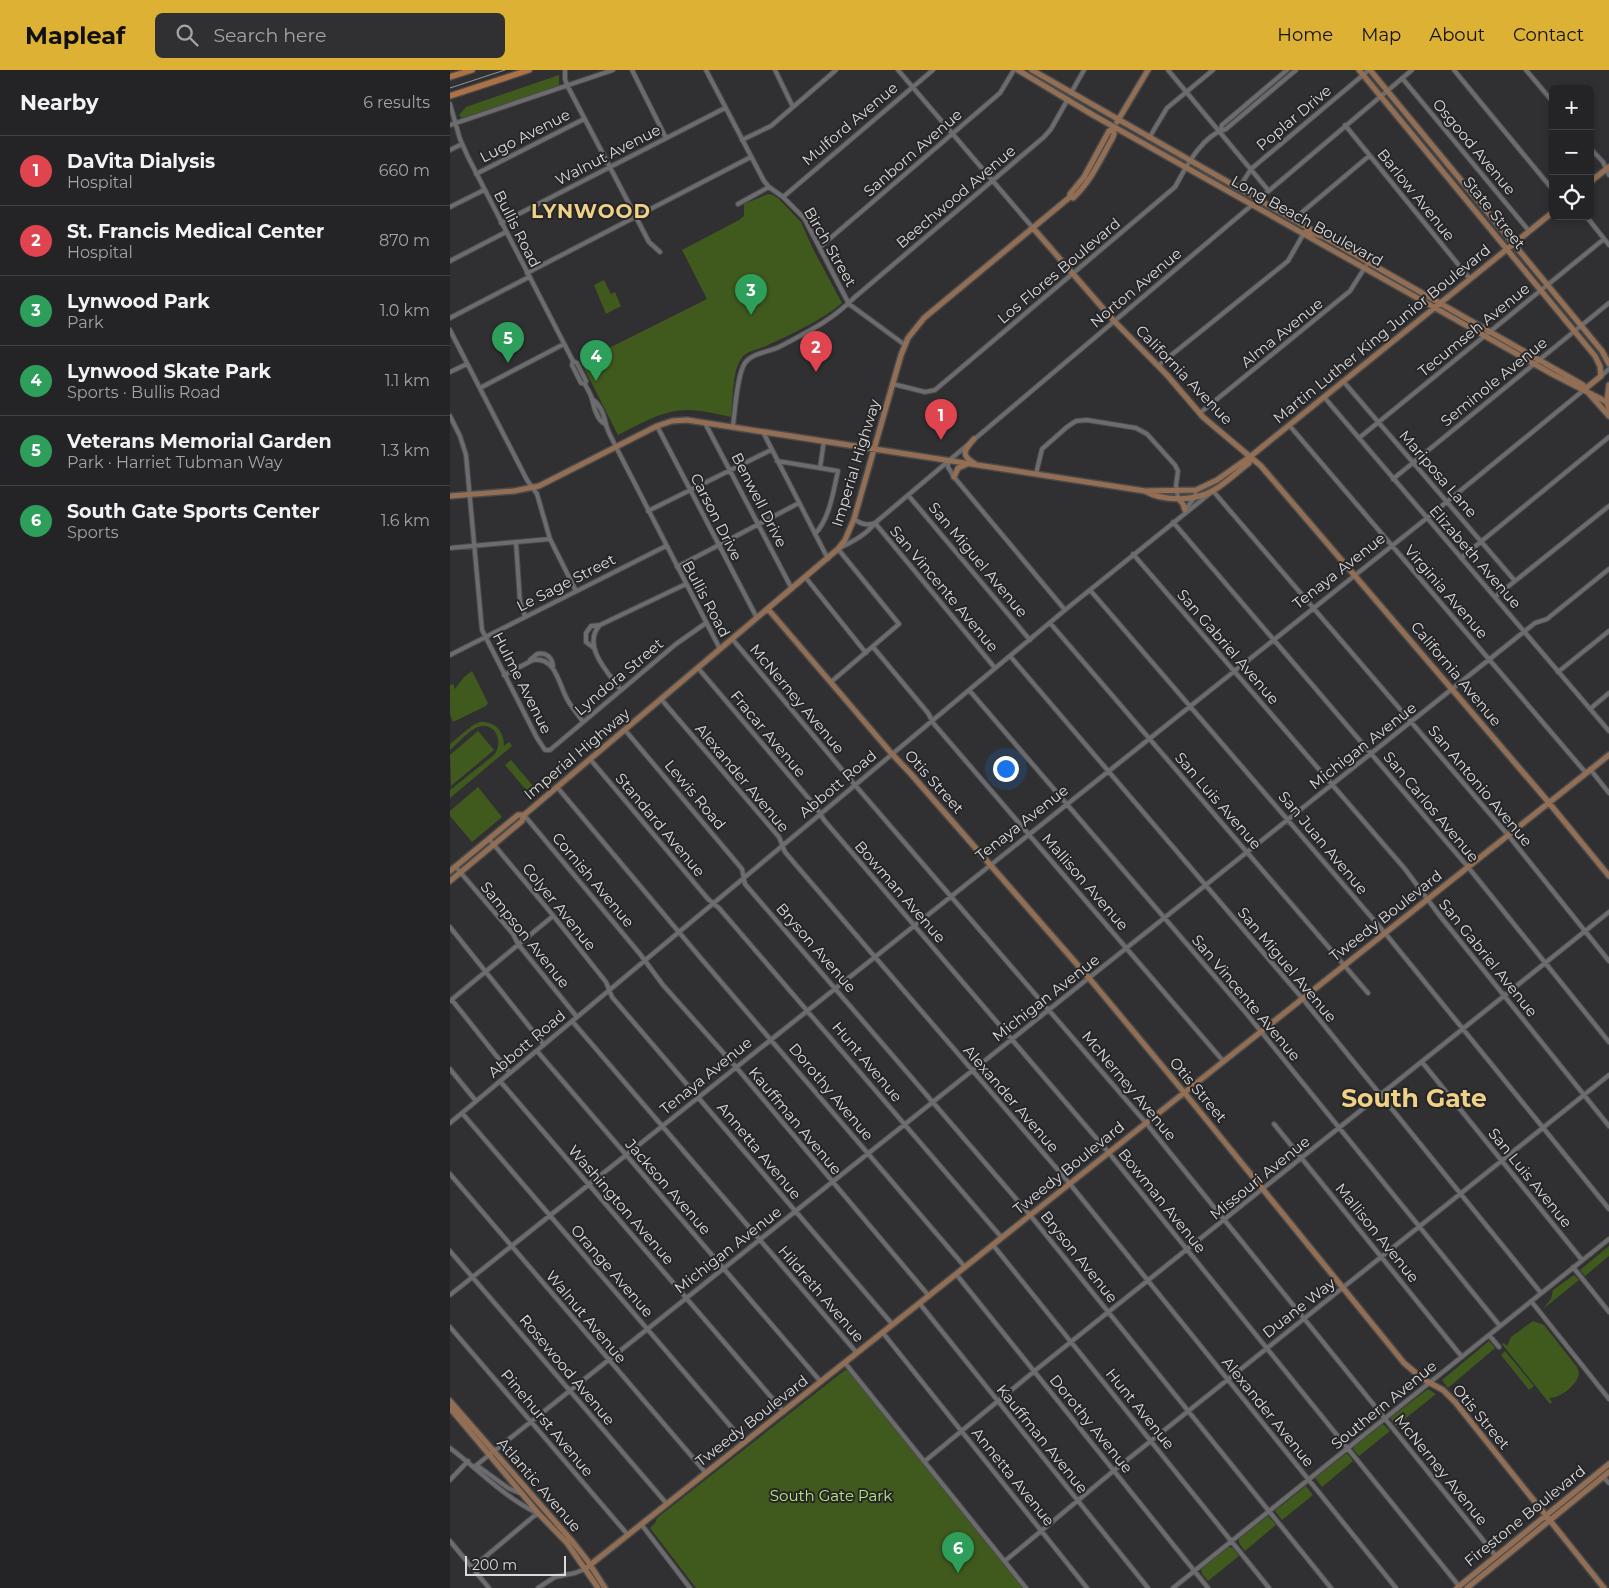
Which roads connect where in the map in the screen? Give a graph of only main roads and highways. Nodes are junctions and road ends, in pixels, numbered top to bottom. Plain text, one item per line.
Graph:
1 (472, 70) edge
2 (529, 70) edge
3 (1018, 70) edge
4 (1032, 70) edge
5 (1148, 70) edge
6 (1359, 70) edge
7 (1370, 70) edge
8 (450, 77) edge
9 (450, 96) edge
10 (1118, 120) junction
11 (1114, 129) junction
12 (1445, 161) junction
13 (1439, 166) junction
14 (1608, 168) edge
15 (1594, 179) edge
16 (1549, 215) edge
17 (1273, 216) junction
18 (1294, 219) junction
19 (1033, 228) junction
20 (1304, 233) junction
21 (1322, 235) junction
22 (1514, 243) junction
23 (1507, 249) junction
24 (1441, 303) junction
25 (1435, 307) junction
26 (1488, 333) junction
27 (1609, 364) edge
28 (1601, 376) joint
29 (1609, 385) edge
30 (1585, 390) junction
31 (1608, 402) edge
32 (1609, 410) edge
33 (1609, 416) edge
34 (974, 439) road end
35 (874, 448) junction
36 (1251, 456) junction
37 (968, 464) junction
38 (978, 465) junction
39 (954, 477) road end
40 (1145, 491) junction
41 (450, 496) edge
42 (1178, 498) junction
43 (1185, 510) road end
44 (768, 609) junction
45 (1609, 755) edge
46 (1549, 802) junction
47 (524, 815) junction
48 (450, 871) edge
49 (1609, 876) edge
50 (450, 881) edge
51 (1184, 1092) junction
52 (450, 1401) edge
53 (450, 1408) edge
54 (491, 1453) junction
55 (1609, 1464) edge
56 (1609, 1472) edge
57 (506, 1475) junction
58 (526, 1489) junction
59 (524, 1495) junction
60 (547, 1512) junction
61 (1548, 1518) junction
62 (587, 1567) junction
63 (1469, 1585) edge
64 (1458, 1587) edge
65 (598, 1588) edge
66 (605, 1588) edge
67 (1604, 1588) edge

1 - 8 highway
2 - 9 highway
3 - 11 main road, Long Beach Boulevard
4 - 10 main road, Long Beach Boulevard
5 - 10 main road, Imperial Highway
6 - 13 main road, State Street
7 - 12 main road, State Street
10 - 11 main road, Imperial Highway
10 - 18 main road, Long Beach Boulevard
11 - 17 main road, Long Beach Boulevard
11 - 19 main road, Imperial Highway
12 - 13 main road
12 - 22 main road, State Street
13 - 23 main road, State Street
14 - 15 main road
16 - 22 main road, Martin Luther King Junior Boulevard
17 - 18 main road
17 - 20 main road, Long Beach Boulevard
18 - 21 main road, Long Beach Boulevard
19 - 35 main road, Imperial Highway
19 - 36 main road, California Avenue
20 - 21 main road
20 - 25 main road, Long Beach Boulevard
21 - 24 main road, Long Beach Boulevard
22 - 23 main road, Martin Luther King Junior Boulevard
22 - 27 main road, State Street
23 - 24 main road, Martin Luther King Junior Boulevard
23 - 28 main road, State Street
24 - 25 main road, Martin Luther King Junior Boulevard
24 - 26 main road, Long Beach Boulevard
25 - 26 main road, Long Beach Boulevard
25 - 36 main road, Martin Luther King Junior Boulevard
26 - 30 main road, Long Beach Boulevard
28 - 30 main road, Tenaya Avenue
29 - 31 main road
30 - 31 main road, Long Beach Boulevard
30 - 33 main road
31 - 32 main road
34 - 38 main road
35 - 37 main road, Martin Luther King Junior Boulevard
35 - 41 main road, Martin Luther King Junior Boulevard
35 - 44 main road, Imperial Highway
36 - 40 main road, Martin Luther King Junior Boulevard
36 - 42 main road, Martin Luther King Junior Boulevard
36 - 46 main road, California Avenue
37 - 38 main road, Martin Luther King Junior Boulevard
37 - 39 main road
38 - 40 main road, Martin Luther King Junior Boulevard
40 - 42 main road, Martin Luther King Junior Boulevard
42 - 43 main road
44 - 47 main road, Imperial Highway
44 - 51 main road, Otis Street
45 - 46 main road, Tweedy Boulevard
46 - 49 main road, California Avenue
46 - 51 main road, Tweedy Boulevard
47 - 48 main road, Imperial Highway
47 - 50 main road, Imperial Highway
51 - 61 main road, Otis Street
51 - 62 main road, Tweedy Boulevard
52 - 54 main road, Atlantic Avenue
53 - 54 main road, Atlantic Avenue
54 - 57 main road, Atlantic Avenue
54 - 58 main road, Atlantic Avenue
55 - 61 main road, Firestone Boulevard
56 - 61 main road, Firestone Boulevard
57 - 58 main road
57 - 59 main road, Atlantic Avenue
58 - 60 main road, Atlantic Avenue
59 - 60 main road
59 - 62 main road, Atlantic Avenue
60 - 62 main road, Atlantic Avenue
61 - 63 main road, Firestone Boulevard
61 - 63 main road, Firestone Boulevard
61 - 67 main road, Otis Street
62 - 65 main road, Atlantic Avenue
62 - 66 main road, Atlantic Avenue
63 - 64 main road, Firestone Boulevard

